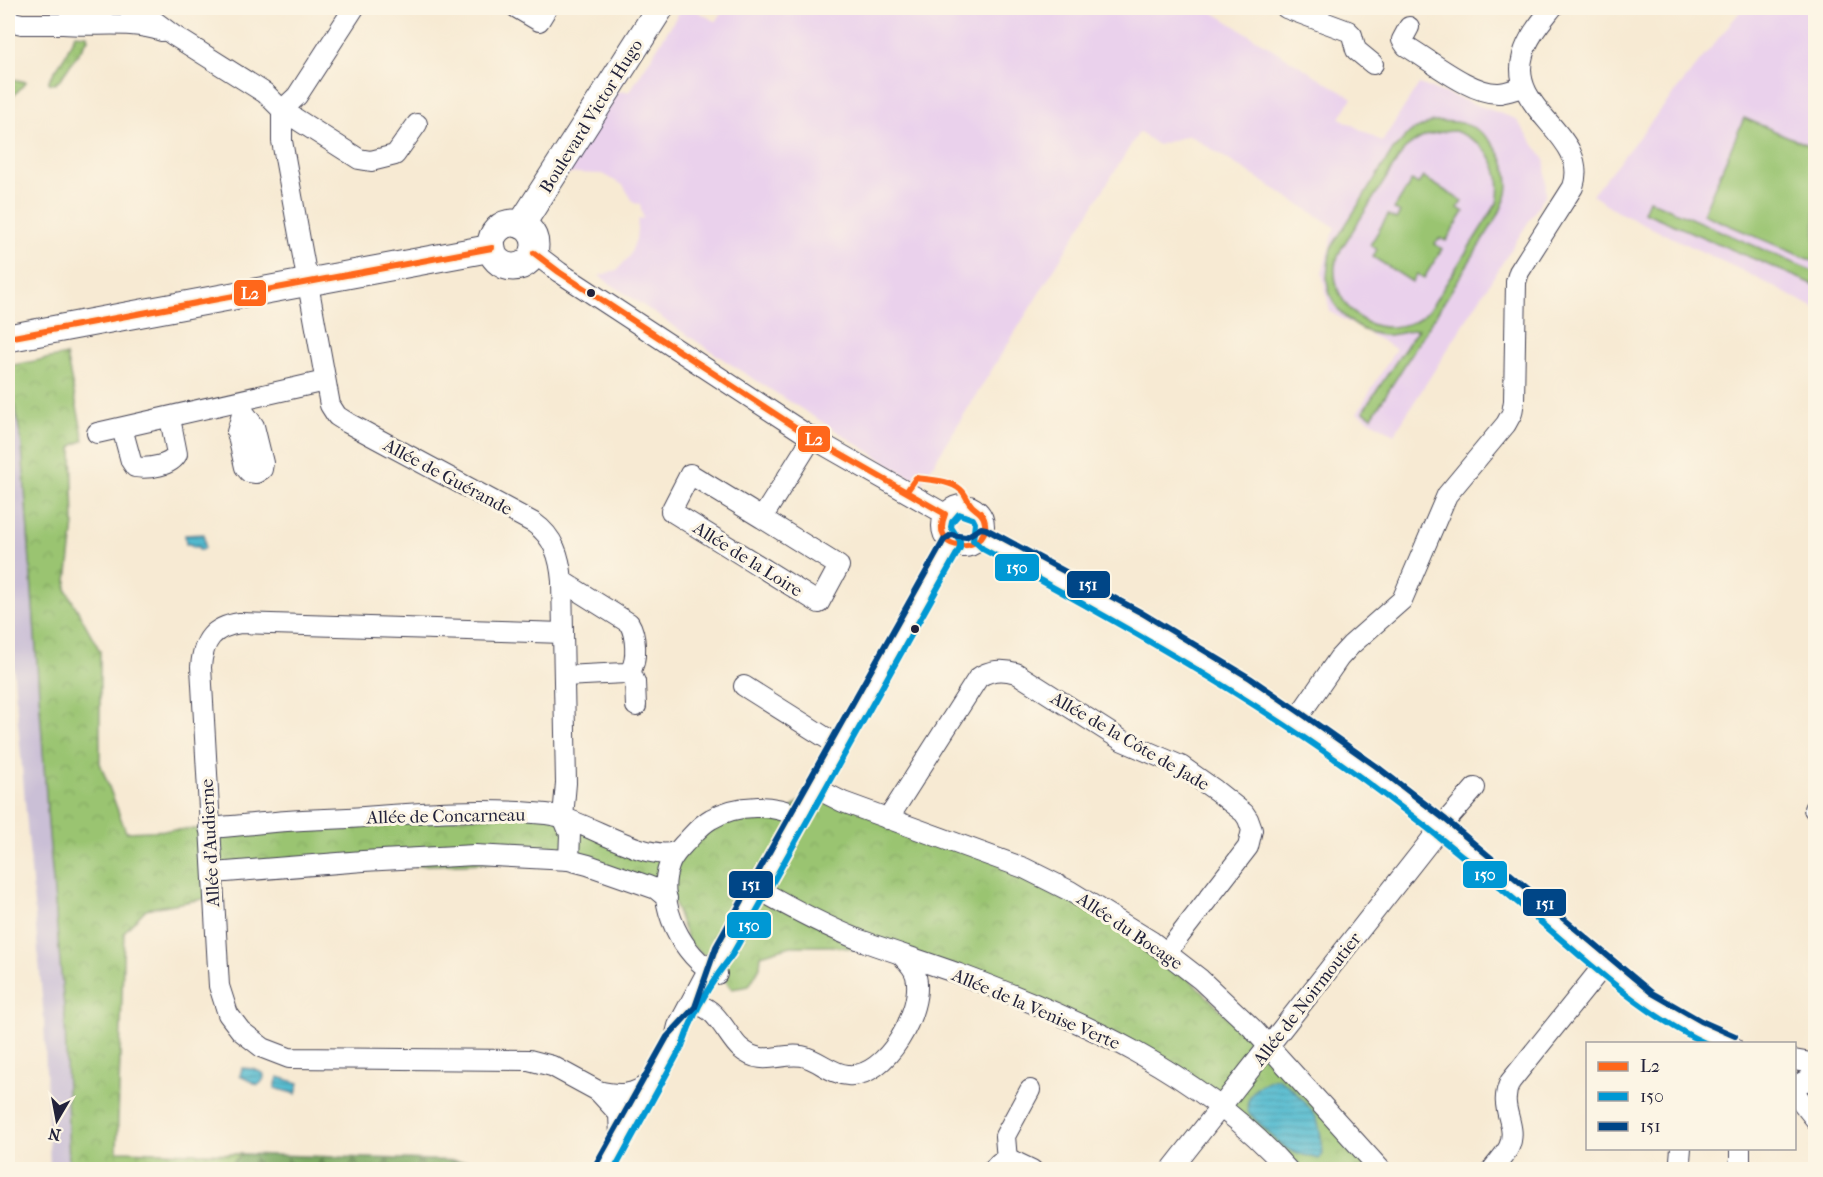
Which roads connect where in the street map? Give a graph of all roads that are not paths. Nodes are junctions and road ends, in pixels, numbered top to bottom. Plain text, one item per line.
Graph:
1 (104, 8) edge
2 (129, 8) edge
3 (354, 8) edge
4 (517, 8) edge
5 (547, 8) edge
6 (660, 8) edge
7 (1286, 8) edge
8 (1552, 8) edge
9 (8, 21) edge
10 (63, 24) junction
11 (1409, 27) dead end
12 (173, 35) junction
13 (1373, 64) dead end
14 (1523, 87) junction
15 (282, 110) junction
16 (417, 124) dead end
17 (521, 225) junction
18 (492, 248) junction
19 (534, 253) junction
20 (307, 282) junction
21 (8, 338) edge
22 (325, 381) junction
23 (170, 418) junction
24 (122, 428) junction
25 (97, 434) dead end
26 (812, 438) junction
27 (945, 514) junction
28 (762, 519) junction
29 (982, 537) junction
30 (952, 544) junction
31 (562, 581) junction
32 (563, 633) junction
33 (630, 671) junction
34 (564, 676) junction
35 (744, 686) dead end
36 (636, 706) dead end
37 (1296, 720) junction
38 (839, 746) junction
39 (815, 788) junction
40 (1475, 788) dead end
41 (799, 817) junction
42 (563, 818) junction
43 (888, 819) junction
44 (1441, 827) junction
45 (209, 828) junction
46 (675, 852) junction
47 (568, 860) junction
48 (214, 873) junction
49 (758, 890) junction
50 (667, 898) junction
51 (1167, 952) junction
52 (900, 954) junction
53 (1604, 964) junction
54 (713, 972) junction
55 (696, 1008) junction
56 (1726, 1042) edge
57 (1269, 1047) junction
58 (1796, 1060) edge
59 (1815, 1064) edge
60 (1815, 1075) edge
61 (652, 1080) junction
62 (1030, 1090) dead end
63 (598, 1091) junction
64 (1796, 1097) edge
65 (1221, 1106) junction
66 (1815, 1120) edge
67 (620, 1137) junction
68 (1681, 1150) edge
69 (1740, 1150) edge
70 (1000, 1165) edge
71 (603, 1170) edge
72 (1032, 1170) edge
73 (1171, 1170) edge
74 (1288, 1170) edge
75 (1381, 1170) edge
76 (1492, 1170) edge
77 (1684, 1170) edge
78 (1737, 1170) edge

1 - 10 street
2 - 12 street
3 - 15 street
4 - 5 street
6 - 17 street, Boulevard Victor Hugo
7 - 13 street
8 - 14 street
9 - 10 street
10 - 12 street
11 - 14 street
12 - 15 street
14 - 37 street
15 - 16 street
15 - 20 street, Allée de Guérande
17 - 18 street
17 - 19 street
18 - 19 street
18 - 20 street
19 - 26 street
20 - 21 street
20 - 22 street, Allée de Guérande
22 - 23 street
22 - 31 street, Allée de Guérande
23 - 24 street
23 - 24 street
24 - 25 street
26 - 27 street
26 - 28 street
27 - 29 street
27 - 30 street
28 - 28 street, Allée de la Loire
29 - 30 street
29 - 37 street
30 - 38 street
31 - 32 street, Allée de Guérande
31 - 33 street
32 - 34 street, Allée de Guérande
32 - 45 street, Allée d'Audierne
33 - 34 street
33 - 36 street
34 - 42 street, Allée de Guérande
35 - 38 street
37 - 44 street
38 - 39 street
39 - 41 street
39 - 43 street, Allée du Bocage
40 - 44 street, Allée de Noirmoutier
41 - 46 street
41 - 49 street
42 - 45 street, Allée de Concarneau
42 - 46 street, Allée de Concarneau
42 - 47 street, Allée de Guérande
43 - 51 street, Allée du Bocage
43 - 51 street, Allée de la Côte de Jade
44 - 53 street
44 - 57 street, Allée de Noirmoutier
45 - 48 street, Allée d'Audierne
46 - 50 street
47 - 48 street
47 - 50 street
48 - 63 street, Allée d'Audierne
49 - 52 street, Allée de la Venise Verte
49 - 54 street
50 - 54 street
51 - 57 street, Allée du Bocage
52 - 55 street
52 - 65 street, Allée de la Venise Verte
53 - 56 street
53 - 76 street
54 - 55 street
55 - 61 street
57 - 65 street, Allée de Noirmoutier
57 - 75 street, Allée du Bocage
58 - 59 street
60 - 64 street
61 - 63 street, Allée d'Audierne
61 - 67 street
62 - 70 street
63 - 67 street, Allée d'Audierne
64 - 66 street
65 - 73 street, Allée de Noirmoutier
65 - 74 street, Allée de la Venise Verte
67 - 71 street
68 - 77 street
69 - 78 street
70 - 72 street

